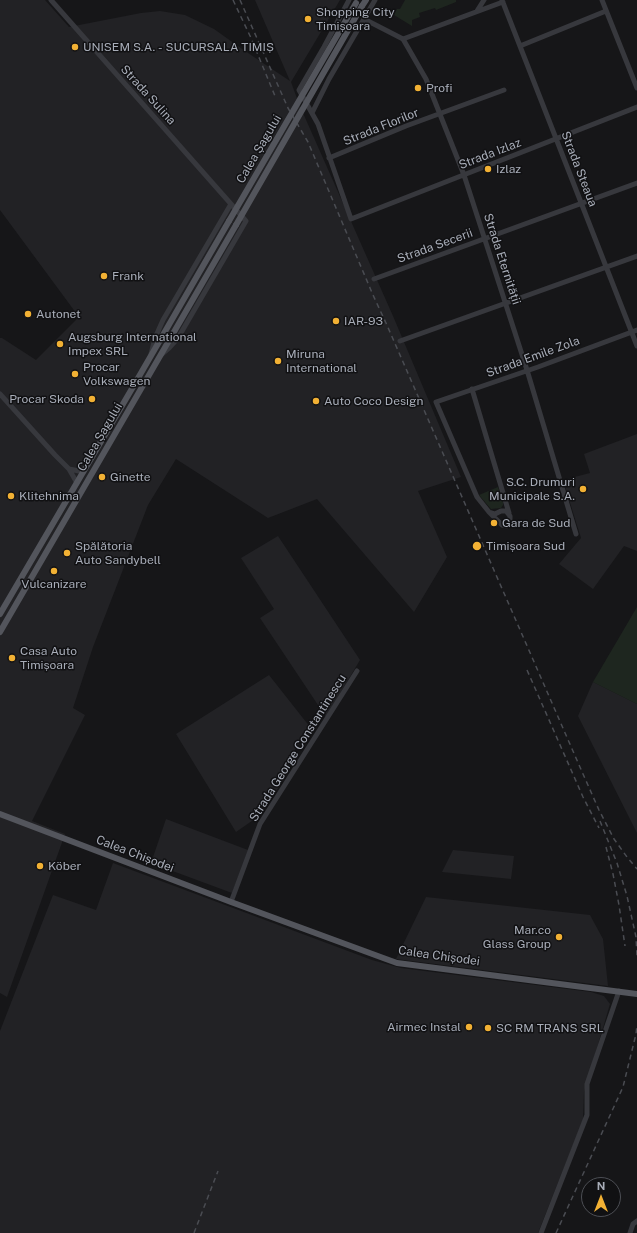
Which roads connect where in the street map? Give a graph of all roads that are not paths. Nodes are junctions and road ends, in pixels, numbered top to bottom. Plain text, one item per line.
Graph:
1 (51, 0) edge
2 (349, 0) edge
3 (366, 0) edge
4 (375, 0) edge
5 (484, 0) edge
6 (602, 0) edge
7 (357, 1) edge
8 (502, 1) edge
9 (477, 11) junction
10 (606, 11) junction
11 (364, 19) junction
12 (403, 38) junction
13 (520, 46) junction
14 (319, 54) junction
15 (338, 65) junction
16 (637, 88) edge
17 (504, 90) dead end
18 (637, 107) edge
19 (312, 113) junction
20 (440, 115) junction
21 (556, 138) junction
22 (329, 158) junction
23 (464, 175) junction
24 (637, 183) edge
25 (581, 203) junction
26 (231, 204) junction
27 (246, 222) joint
28 (485, 238) junction
29 (637, 256) edge
30 (606, 267) junction
31 (374, 279) dead end
32 (506, 304) junction
33 (634, 331) edge
34 (400, 341) dead end
35 (637, 346) edge
36 (160, 356) junction
37 (150, 358) junction
38 (527, 370) junction
39 (472, 389) junction
40 (0, 394) edge
41 (69, 469) junction
42 (84, 471) junction
43 (77, 483) junction
44 (506, 505) junction
45 (489, 512) junction
46 (500, 512) junction
47 (509, 515) junction
48 (498, 521) junction
49 (576, 534) dead end
50 (0, 614) edge
51 (0, 632) edge
52 (357, 671) dead end
53 (0, 814) edge
54 (231, 902) junction
55 (619, 991) junction
56 (637, 994) edge
57 (637, 1221) edge
58 (541, 1233) edge
59 (630, 1233) edge

1 - 26 street, Strada Sulina
2 - 14 street
3 - 36 main road, Calea Șagului, bridge
4 - 11 street
5 - 9 street
6 - 10 street
7 - 37 main road, Calea Șagului, bridge
8 - 9 street
8 - 13 street, Strada Steaua
9 - 12 street
10 - 13 street
10 - 16 street
11 - 12 street
11 - 15 street
12 - 20 street, Strada Eternității
13 - 21 street, Strada Steaua
14 - 15 street
14 - 19 street
15 - 19 street
17 - 20 street, Strada Florilor
18 - 21 street, Strada Izlaz
19 - 22 street
20 - 22 street, Strada Florilor
20 - 23 street, Strada Eternității
21 - 23 street, Strada Izlaz
21 - 25 street, Strada Steaua
22 - 23 street, Strada Izlaz
23 - 28 street, Strada Eternității
24 - 25 street, Strada Secerii
25 - 28 street, Strada Secerii
25 - 30 street, Strada Steaua
26 - 27 street, Strada Sulina
26 - 37 street, Calea Șagului
27 - 36 street, Calea Șagului
28 - 31 street, Strada Secerii
28 - 32 street, Strada Eternității
29 - 30 street
30 - 32 street
30 - 33 street, Strada Steaua
32 - 34 street
32 - 38 street, Strada Eternității
33 - 35 street, Strada Steaua
33 - 38 street, Strada Emile Zola
36 - 51 main road, Calea Șagului
37 - 42 main road, Calea Șagului
38 - 39 street, Strada Emile Zola
38 - 49 street, Strada Eternității
39 - 44 street
39 - 45 street, Strada Emile Zola
40 - 41 street
41 - 42 street
41 - 43 street
42 - 43 main road, Calea Șagului
43 - 50 main road, Calea Șagului
44 - 46 street
44 - 47 street
45 - 46 street
45 - 48 street
46 - 47 street
46 - 48 street
47 - 48 street
52 - 54 street, Strada George Constantinescu
53 - 54 main road, Calea Chișodei
54 - 55 main road, Calea Chișodei
55 - 56 main road, Calea Chișodei
55 - 58 street
57 - 59 street

